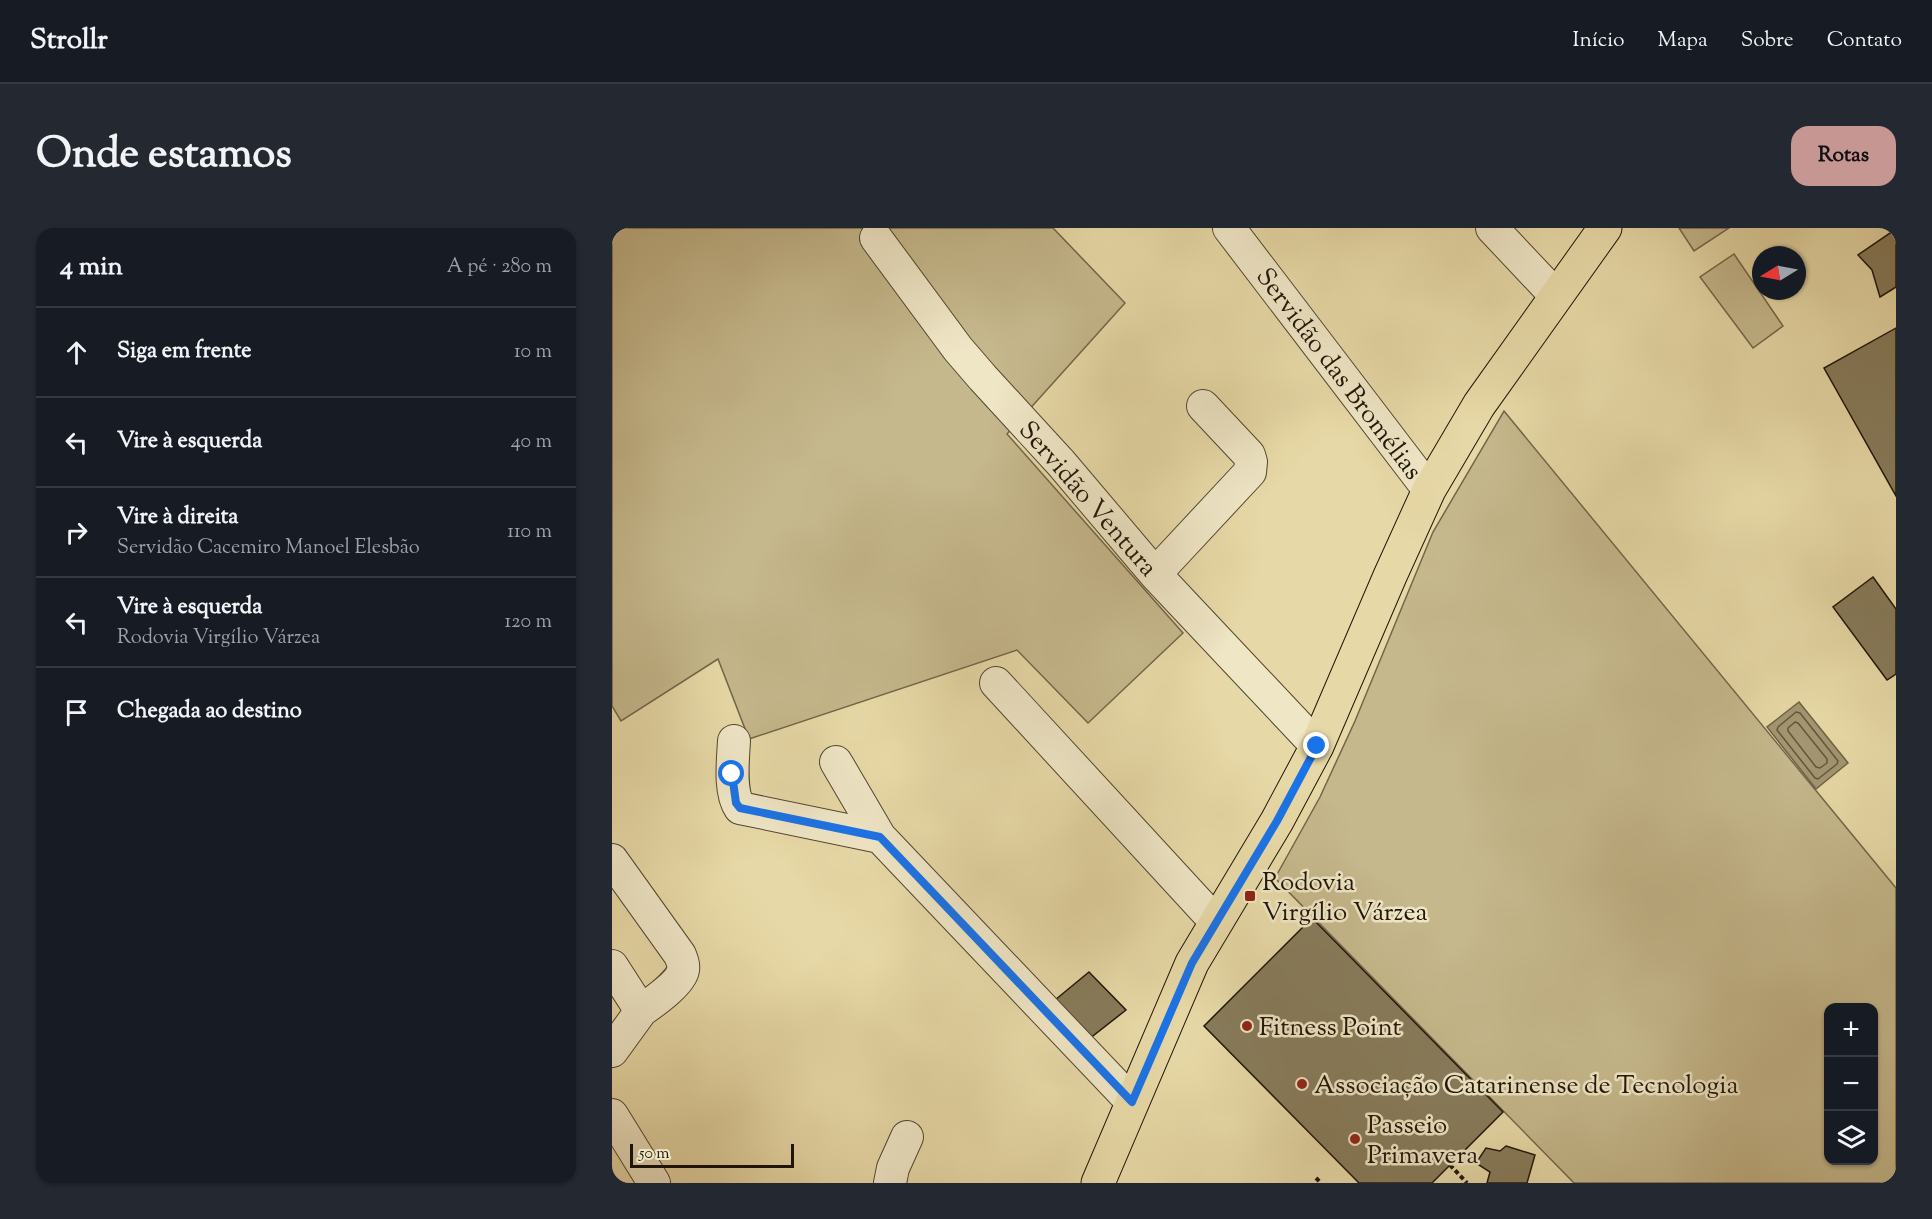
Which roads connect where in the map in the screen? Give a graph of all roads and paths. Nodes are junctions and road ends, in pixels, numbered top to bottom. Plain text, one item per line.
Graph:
1 (1229, 228) edge
2 (1492, 228) edge
3 (1605, 228) edge
4 (876, 238) dead end
5 (1556, 296) junction
6 (1203, 406) dead end
7 (1429, 490) junction
8 (1155, 574) junction
9 (996, 683) dead end
10 (734, 741) dead end
11 (1317, 746) junction
12 (836, 762) dead end
13 (880, 837) junction
14 (612, 860) edge
15 (1216, 922) junction
16 (612, 966) edge
17 (641, 1011) junction
18 (612, 1051) edge
19 (1132, 1102) junction
20 (612, 1115) edge
21 (907, 1137) dead end
22 (1450, 1165) dead end
23 (1316, 1178) dead end
24 (654, 1183) edge
25 (890, 1183) edge
26 (1098, 1183) edge
27 (1321, 1183) edge
28 (1467, 1183) edge

1 - 7 street, Servidão das Bromélias
2 - 5 street
3 - 5 main road
4 - 8 street, Servidão Ventura
5 - 7 main road
6 - 8 street
7 - 11 main road
8 - 11 street, Servidão Ventura
9 - 15 street
10 - 13 street
11 - 15 main road
12 - 13 street
13 - 19 street
14 - 17 street
15 - 19 main road
16 - 17 street
17 - 18 street
19 - 26 main road
20 - 24 street
21 - 25 street
22 - 28 path
23 - 27 path

